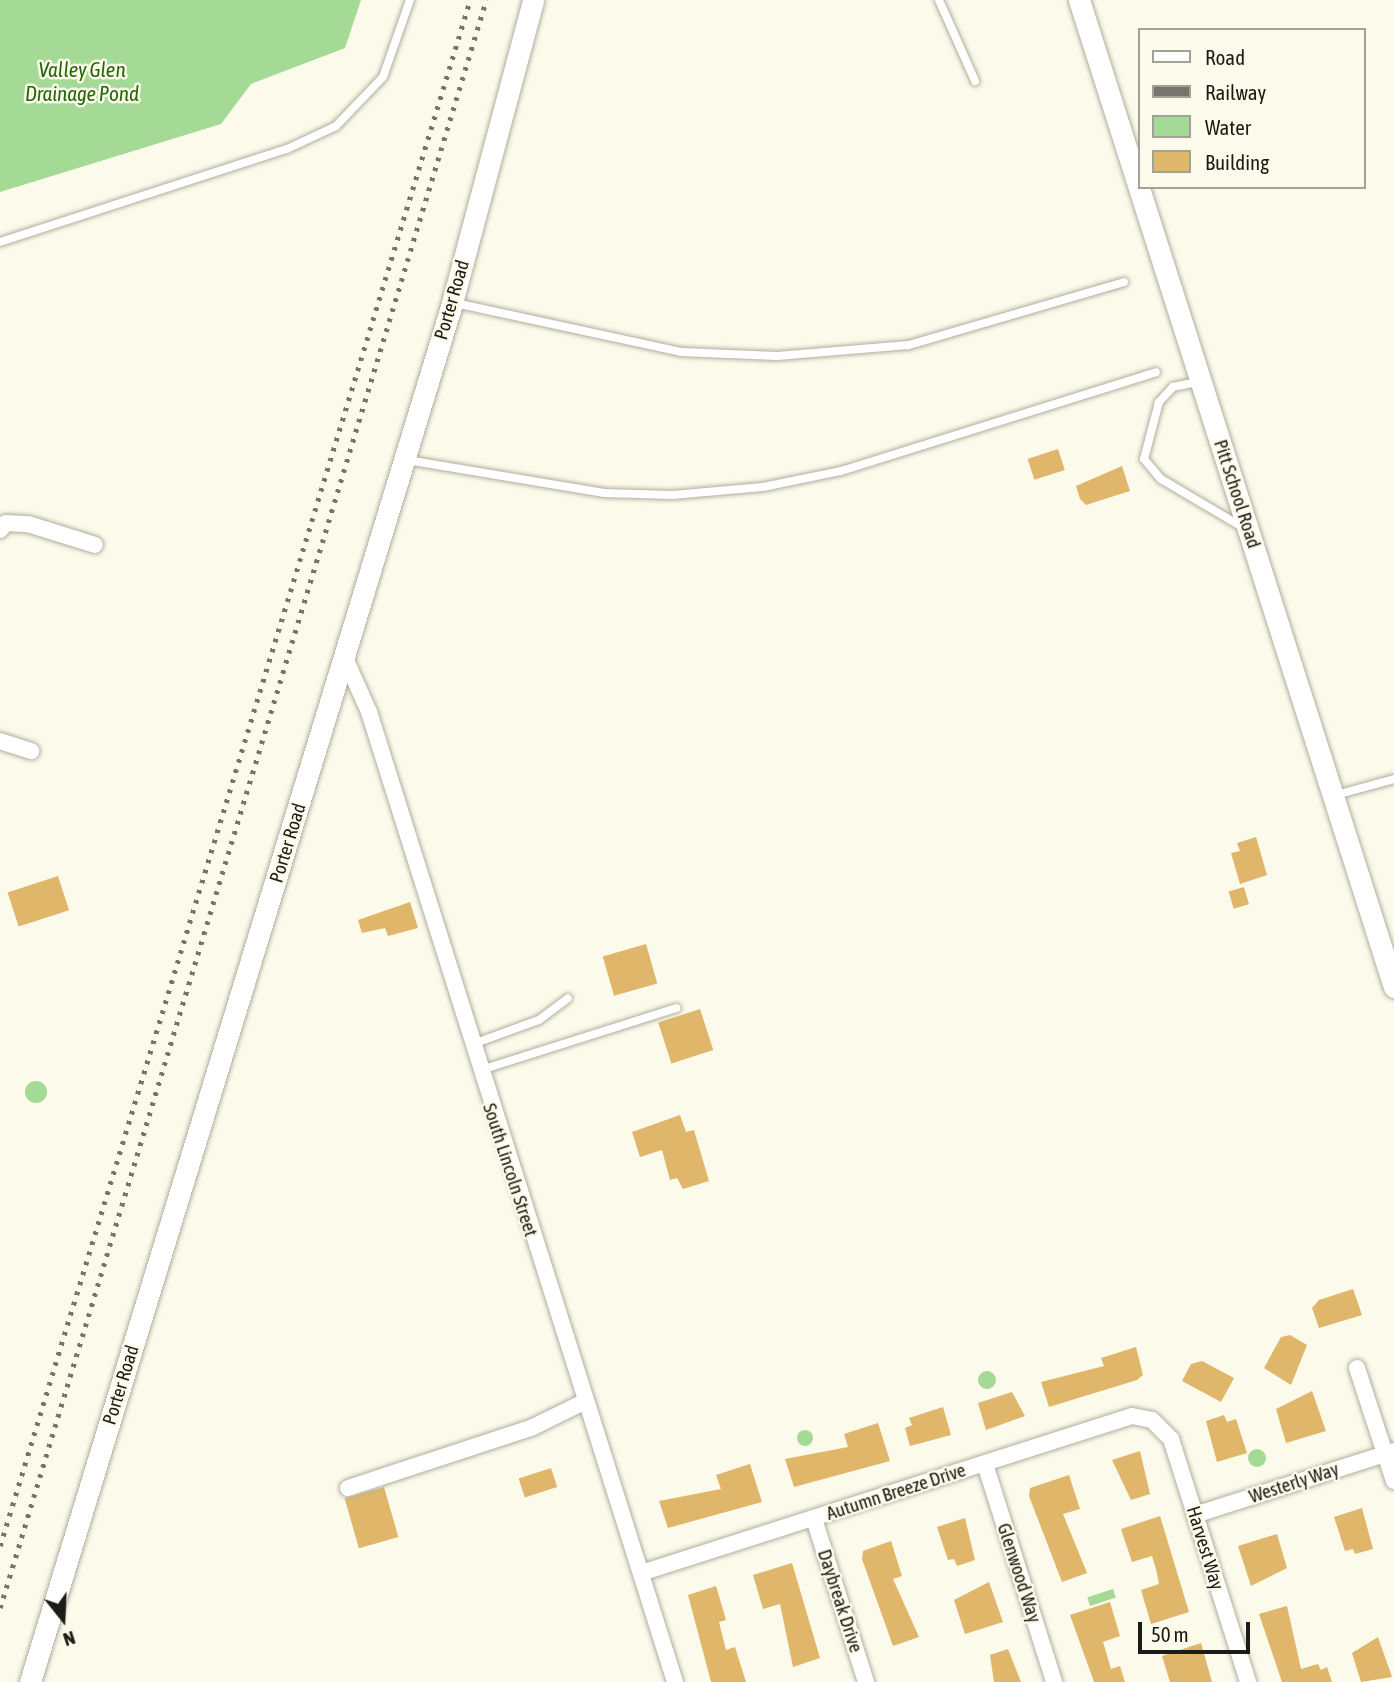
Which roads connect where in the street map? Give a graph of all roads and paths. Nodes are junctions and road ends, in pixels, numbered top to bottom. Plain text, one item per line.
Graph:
1 (410, 0) edge
2 (533, 0) edge
3 (939, 0) edge
4 (1079, 0) edge
5 (975, 81) dead end
6 (1138, 184) edge
7 (1140, 189) edge
8 (0, 242) edge
9 (1124, 282) dead end
10 (452, 303) junction
11 (1156, 372) dead end
12 (1201, 381) junction
13 (404, 459) junction
14 (0, 530) edge
15 (1249, 531) junction
16 (94, 545) dead end
17 (345, 658) junction
18 (0, 741) edge
19 (32, 751) dead end
20 (1394, 779) edge
21 (1333, 796) junction
22 (1394, 988) edge
23 (568, 998) dead end
24 (676, 1008) dead end
25 (470, 1045) junction
26 (478, 1070) junction
27 (1357, 1368) dead end
28 (584, 1402) junction
29 (1152, 1420) joint
30 (1390, 1453) edge
31 (985, 1464) junction
32 (1394, 1481) edge
33 (348, 1488) dead end
34 (1195, 1515) junction
35 (814, 1519) junction
36 (640, 1573) junction
37 (30, 1682) edge
38 (675, 1682) edge
39 (866, 1682) edge
40 (1054, 1682) edge
41 (1248, 1682) edge

1 - 8 lane
2 - 10 street, Porter Road
3 - 5 lane
4 - 6 street, Pitt School Road
7 - 12 street, Pitt School Road
9 - 10 lane
10 - 13 street, Porter Road
11 - 13 lane
12 - 15 street, Pitt School Road
12 - 15 lane
13 - 17 street, Porter Road
14 - 16 street
15 - 21 street, Pitt School Road
17 - 25 street, South Lincoln Street
17 - 37 street, Porter Road
18 - 19 street
20 - 21 lane
21 - 22 street, Pitt School Road
23 - 25 lane
24 - 26 lane
25 - 26 street, South Lincoln Street
26 - 28 street, South Lincoln Street
27 - 30 street
28 - 33 street
28 - 36 street, South Lincoln Street
29 - 31 street, Autumn Breeze Drive
29 - 34 street, Harvest Way
30 - 32 street
30 - 34 street, Westerly Way
31 - 35 street, Autumn Breeze Drive
31 - 40 street, Glenwood Way
34 - 41 street, Harvest Way
35 - 36 street, Autumn Breeze Drive
35 - 39 street, Daybreak Drive
36 - 38 street, South Lincoln Street

